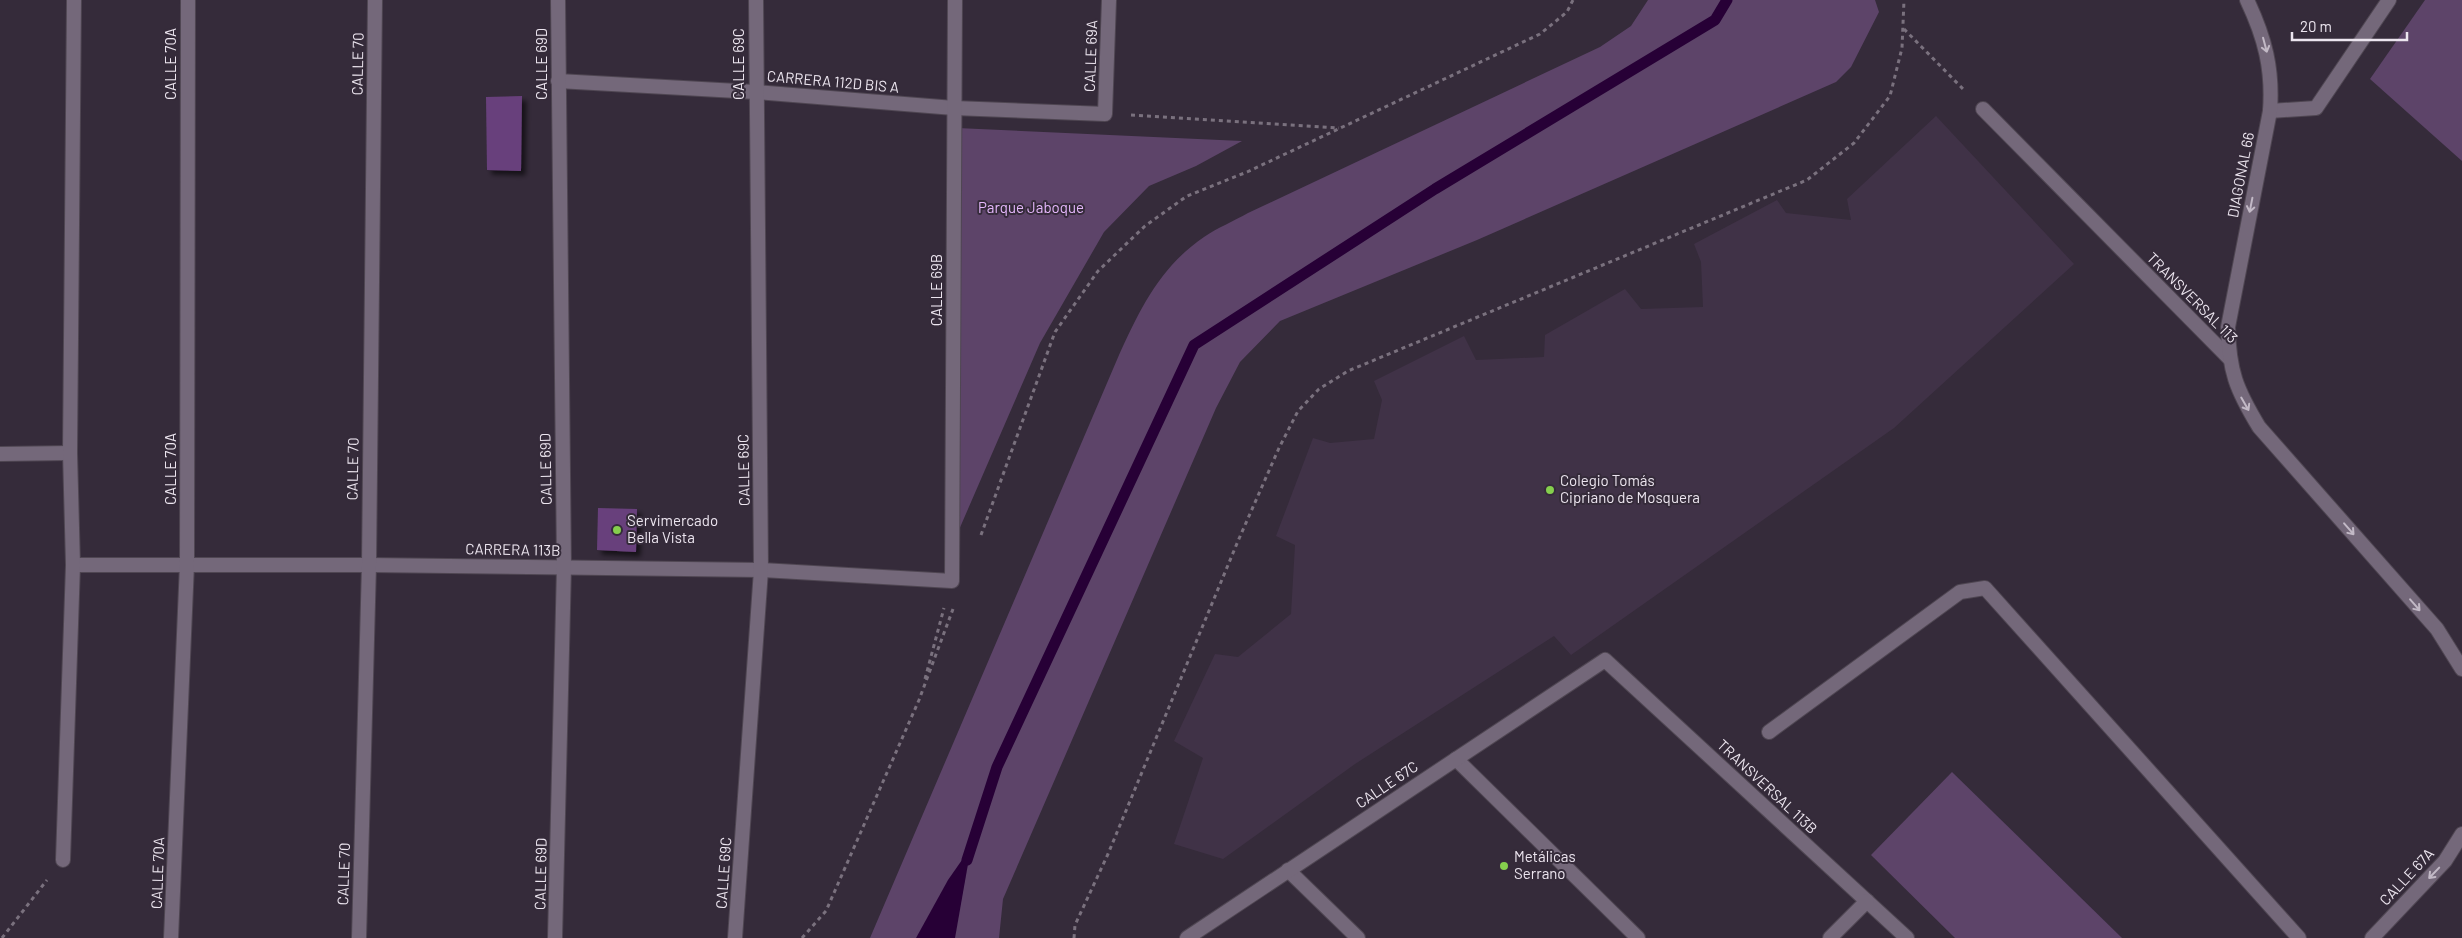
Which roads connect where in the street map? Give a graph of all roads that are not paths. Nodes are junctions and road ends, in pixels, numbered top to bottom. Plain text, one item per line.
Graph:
1 (74, 0) edge
2 (188, 0) edge
3 (375, 0) edge
4 (558, 0) edge
5 (756, 0) edge
6 (955, 0) edge
7 (1109, 0) edge
8 (2247, 0) edge
9 (2389, 0) edge
10 (558, 81) junction
11 (756, 92) junction
12 (954, 108) junction
13 (1983, 109) road end
14 (2270, 111) junction
15 (1106, 114) joint
16 (2229, 358) junction
17 (70, 453) junction
18 (0, 454) edge
19 (187, 564) junction
20 (73, 565) junction
21 (368, 565) junction
22 (564, 567) junction
23 (761, 570) junction
24 (952, 581) joint
25 (1605, 660) joint
26 (2462, 669) edge
27 (1769, 732) dead end
28 (1456, 759) junction
29 (2462, 834) edge
30 (63, 860) road end
31 (1288, 870) junction
32 (1867, 901) junction
33 (171, 938) edge
34 (359, 938) edge
35 (555, 938) edge
36 (735, 938) edge
37 (1187, 938) edge
38 (1358, 938) edge
39 (1638, 938) edge
40 (1830, 938) edge
41 (1907, 938) edge
42 (2299, 938) edge
43 (2372, 938) edge

1 - 17 street
2 - 19 street, CALLE 70A
3 - 21 street, CALLE 70
4 - 10 street, CALLE 69D
5 - 11 street, CALLE 69C
6 - 12 street, CALLE 69B
7 - 15 street, CALLE 69A
8 -> 14 street, DIAGONAL 66
9 - 14 street
10 - 11 street, CARRERA 112D BIS A
10 - 22 street, CALLE 69D
11 - 12 street, CARRERA 112D BIS A
11 - 23 street, CALLE 69C
12 - 15 street, CARRERA 112D BIS A
12 - 24 street, CALLE 69B
13 - 16 street, TRANSVERSAL 113
14 -> 16 street, DIAGONAL 66
16 -> 26 street, TRANSVERSAL 113
17 - 18 street
17 - 20 street
19 - 20 street, CARRERA 113B
19 - 21 street, CARRERA 113B
19 - 33 street, CALLE 70A
20 - 30 street
21 - 22 street, CARRERA 113B
21 - 34 street, CALLE 70
22 - 23 street, CARRERA 113B
22 - 35 street, CALLE 69D
23 - 24 street, CARRERA 113B
23 - 36 street, CALLE 69C
25 - 28 street, CALLE 67C
25 - 32 street, TRANSVERSAL 113B
27 - 42 street
28 - 31 street, CALLE 67C
28 - 39 street
29 -> 43 street, CALLE 67A
31 - 37 street, CALLE 67C
31 - 38 street
32 - 40 street
32 - 41 street, TRANSVERSAL 113B

